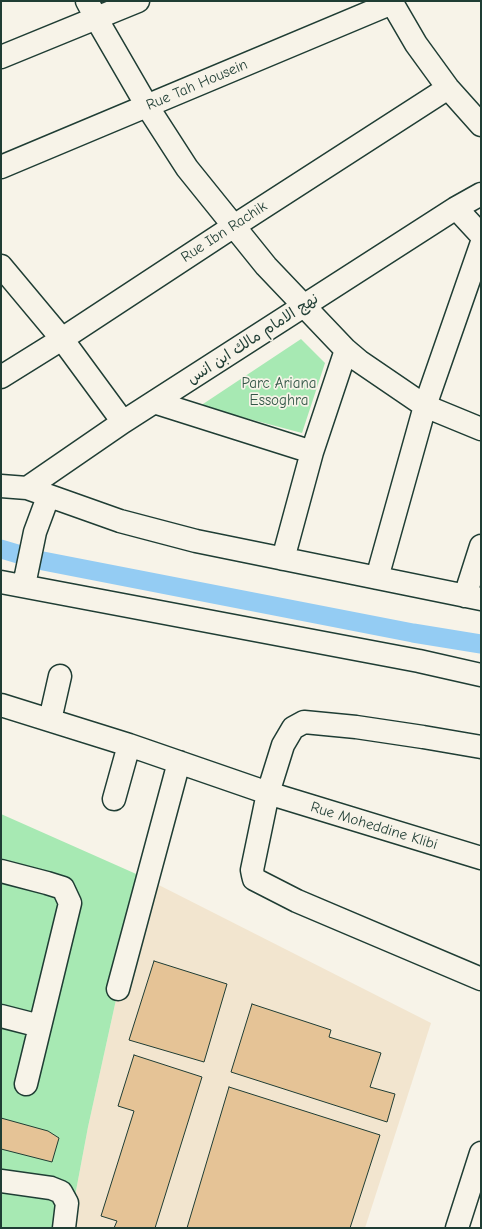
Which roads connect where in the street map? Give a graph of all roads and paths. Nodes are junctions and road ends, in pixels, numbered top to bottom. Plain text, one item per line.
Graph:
1 (138, 1) edge
2 (391, 2) edge
3 (91, 10) edge
4 (1, 57) edge
5 (448, 88) junction
6 (147, 106) junction
7 (481, 125) edge
8 (1, 167) edge
9 (481, 194) edge
10 (456, 208) junction
11 (234, 226) junction
12 (481, 235) edge
13 (481, 245) edge
14 (3, 271) edge
15 (304, 306) junction
16 (62, 338) junction
17 (346, 350) junction
18 (1, 377) edge
19 (154, 402) junction
20 (425, 406) junction
21 (123, 422) junction
22 (481, 429) edge
23 (312, 452) junction
24 (1, 486) edge
25 (26, 488) junction
26 (48, 497) junction
27 (481, 546) edge
28 (283, 559) junction
29 (377, 578) junction
30 (25, 579) junction
31 (1, 582) edge
32 (473, 597) edge
33 (481, 675) edge
34 (60, 676) dead end
35 (1, 706) edge
36 (50, 720) junction
37 (129, 745) junction
38 (481, 747) edge
39 (179, 762) junction
40 (268, 793) junction
41 (114, 799) dead end
42 (481, 858) edge
43 (1, 871) edge
44 (481, 979) edge
45 (118, 989) dead end
46 (1, 1016) edge
47 (40, 1026) junction
48 (26, 1084) dead end
49 (481, 1154) edge
50 (1, 1181) edge
51 (64, 1228) edge
52 (457, 1228) edge

1 - 3 street
2 - 5 street
2 - 6 street, Rue Tah Housein
3 - 4 street
3 - 6 street
5 - 7 street
5 - 11 street, Rue Ibn Rachik
6 - 8 street, Rue Tah Housein
6 - 11 street
9 - 10 street, نهج الامام مالك ابن انس
10 - 12 street
10 - 15 street, نهج الامام مالك ابن انس
11 - 15 street
11 - 16 street, Rue Ibn Rachik
13 - 20 street
14 - 16 street
15 - 17 street
15 - 19 street, نهج الامام مالك ابن انس
16 - 18 street, Rue Ibn Rachik
16 - 21 street
17 - 20 street
17 - 23 street
19 - 21 street, نهج الامام مالك ابن انس
19 - 23 street
20 - 22 street
20 - 29 street
21 - 25 street, نهج الامام مالك ابن انس
23 - 28 street
24 - 25 street
25 - 26 street
26 - 28 street
26 - 30 street
27 - 32 street
28 - 29 street
29 - 32 street
30 - 31 street
30 - 33 street
34 - 36 street
35 - 36 street, Rue Moheddine Klibi
36 - 37 street, Rue Moheddine Klibi
37 - 39 street, Rue Moheddine Klibi
37 - 41 street
38 - 40 street
39 - 40 street, Rue Moheddine Klibi
39 - 45 street
40 - 42 street, Rue Moheddine Klibi
40 - 44 street
43 - 47 street
46 - 47 street
47 - 48 street
49 - 52 street
50 - 51 street

